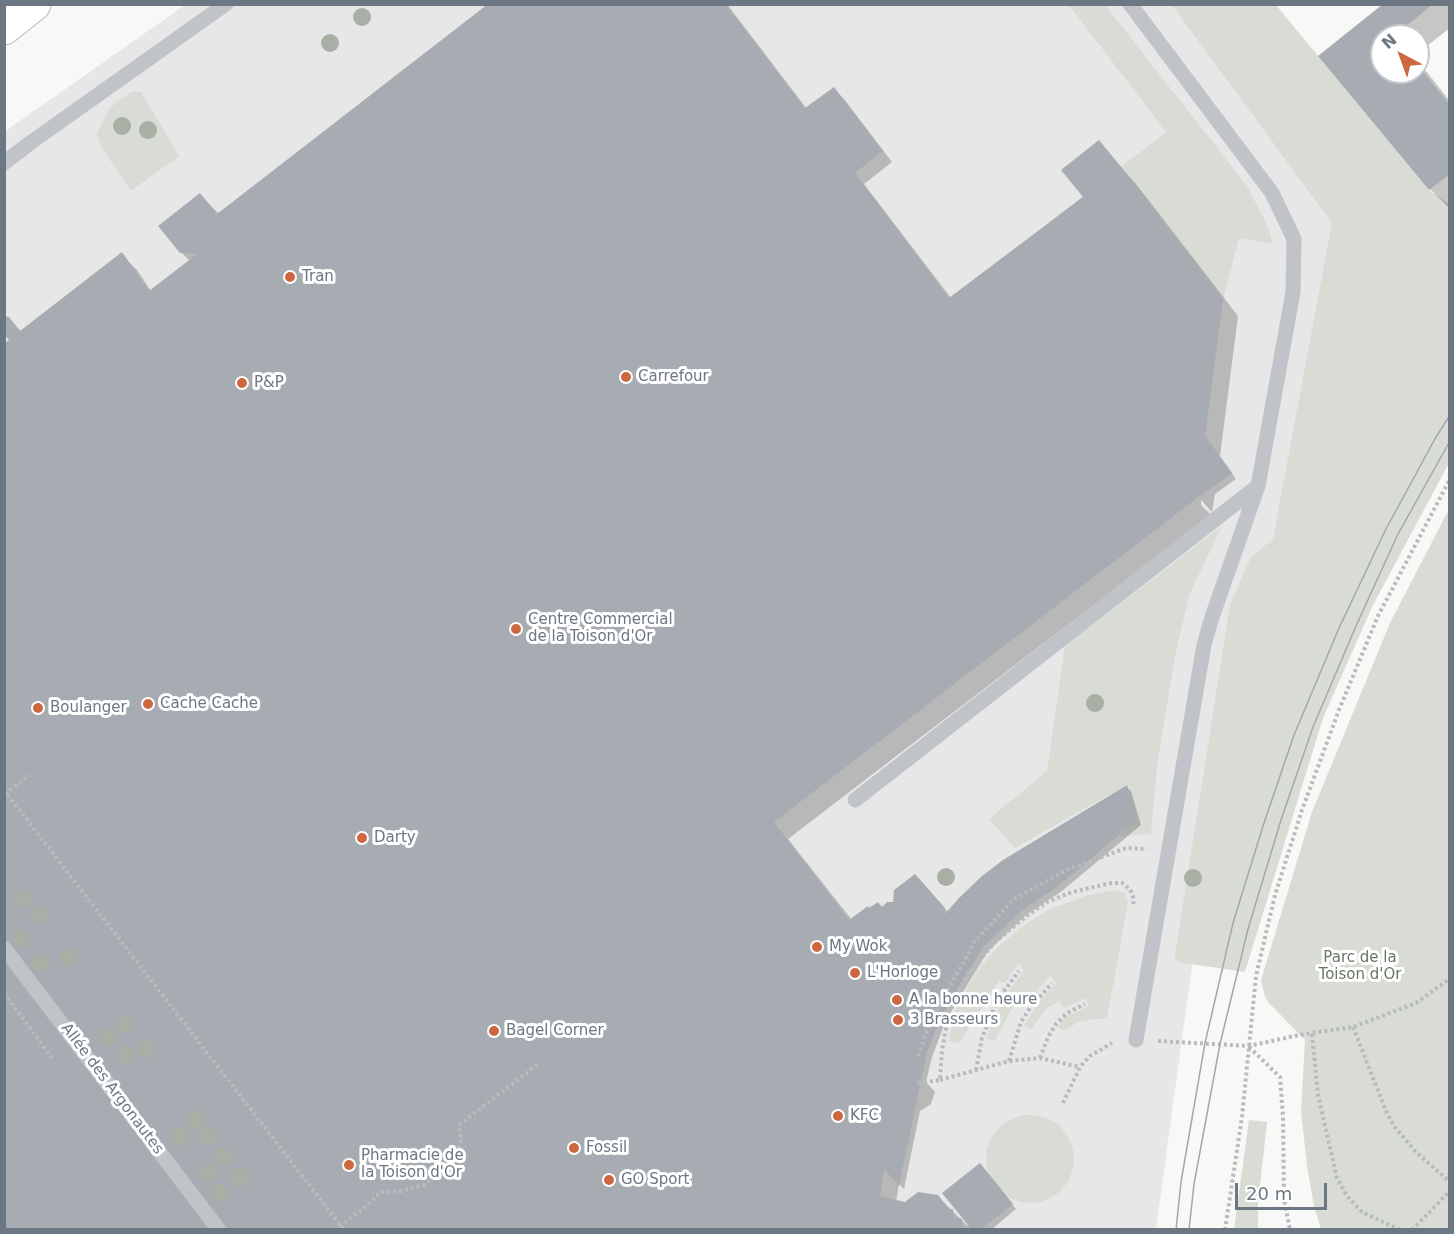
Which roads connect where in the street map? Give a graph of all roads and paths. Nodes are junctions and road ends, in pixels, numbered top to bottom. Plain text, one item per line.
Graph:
1 (34, 4) edge
2 (226, 4) edge
3 (1130, 4) edge
4 (4, 28) edge
5 (4, 163) edge
6 (1449, 478) edge
7 (1258, 486) junction
8 (30, 775) dead end
9 (5, 792) edge
10 (855, 800) dead end
11 (1168, 849) junction
12 (1133, 911) dead end
13 (4, 948) edge
14 (1019, 971) dead end
15 (1449, 979) edge
16 (1052, 983) dead end
17 (4, 993) edge
18 (1084, 1004) dead end
19 (1353, 1027) junction
20 (1312, 1034) junction
21 (1136, 1040) junction
22 (1249, 1046) junction
23 (918, 1056) dead end
24 (52, 1058) dead end
25 (1040, 1058) junction
26 (1008, 1060) junction
27 (538, 1064) dead end
28 (1080, 1067) junction
29 (976, 1070) junction
30 (940, 1080) junction
31 (918, 1083) dead end
32 (1063, 1103) dead end
33 (1449, 1182) edge
34 (1449, 1191) edge
35 (342, 1228) edge
36 (219, 1230) edge
37 (335, 1230) edge
38 (1225, 1230) edge
39 (1290, 1230) edge
40 (1400, 1230) edge
41 (1412, 1230) edge

1 - 4 highway
2 - 5 lane
3 - 7 lane
6 - 22 path
7 - 10 lane
7 - 11 lane
8 - 9 path
9 - 35 path
11 - 21 lane
11 - 23 path
12 - 30 path
13 - 36 lane, Allée des Argonautes
14 - 29 path
15 - 19 path
16 - 26 path
17 - 24 path
18 - 25 path
19 - 20 path
19 - 33 path
20 - 22 path
20 - 40 path
21 - 22 path
21 - 28 path
22 - 38 path
22 - 39 path
25 - 26 path
25 - 28 path
26 - 29 path
27 - 35 path
28 - 32 path
29 - 30 path
30 - 31 path
34 - 41 path
35 - 37 path

